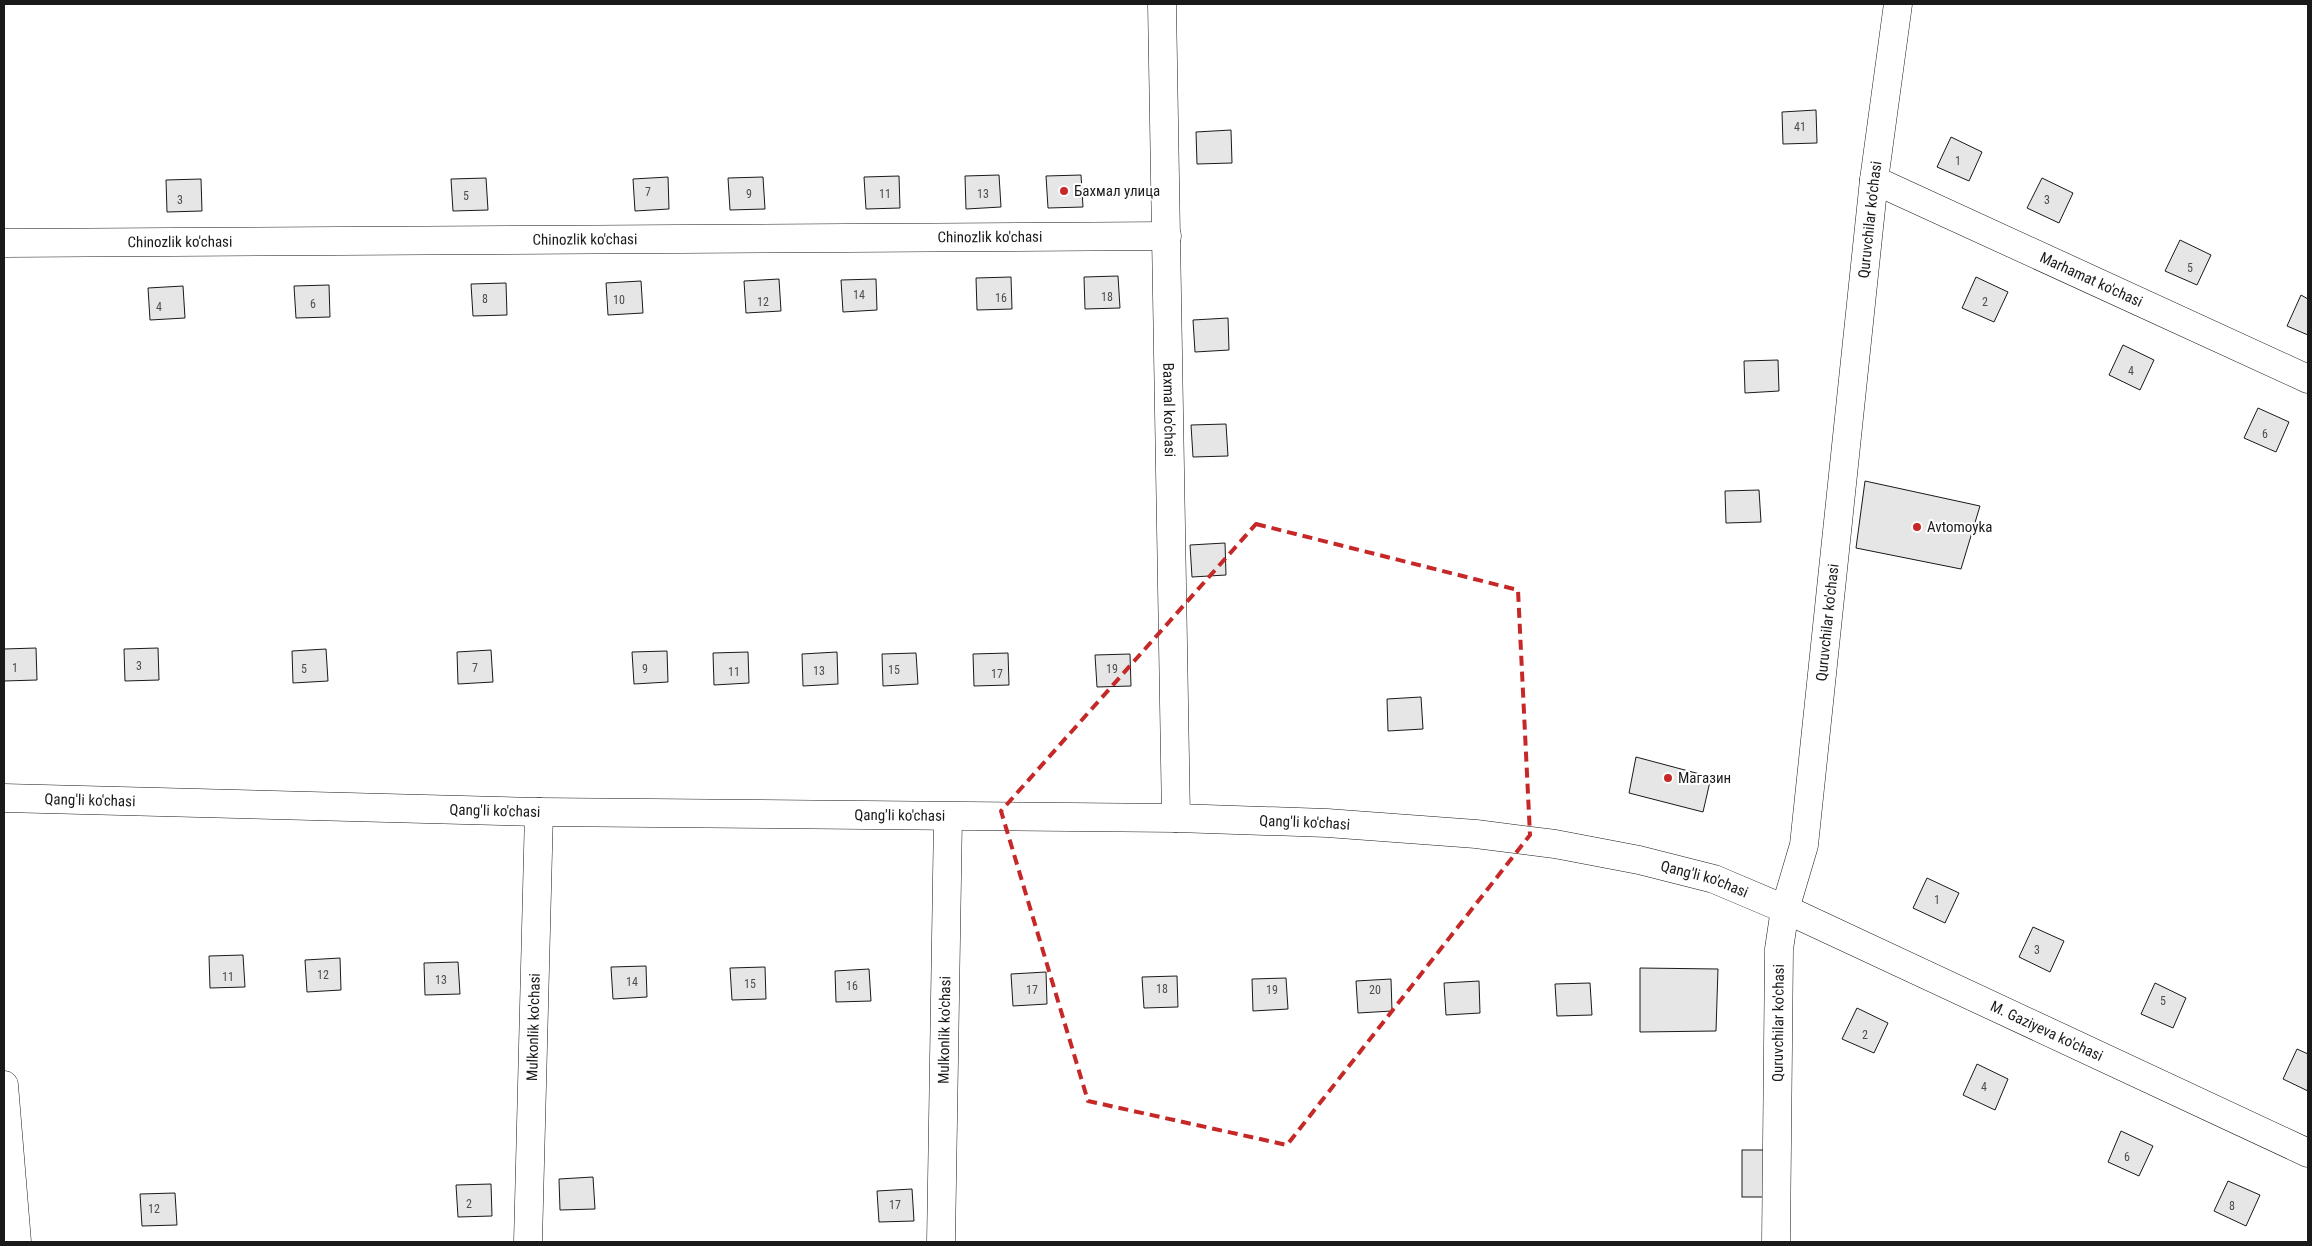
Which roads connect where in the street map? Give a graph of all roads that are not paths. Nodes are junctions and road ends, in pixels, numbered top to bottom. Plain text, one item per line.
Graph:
1 (1162, 4) edge
2 (1898, 4) edge
3 (1874, 180) junction
4 (1167, 236) junction
5 (4, 243) edge
6 (2308, 379) edge
7 (4, 798) edge
8 (539, 812) junction
9 (948, 816) junction
10 (1176, 818) junction
11 (1785, 909) junction
12 (4, 1085) edge
13 (2308, 1152) edge
14 (18, 1242) edge
15 (528, 1242) edge
16 (941, 1242) edge
17 (1776, 1242) edge

1 - 4 street, Baхmal ko'chasi
2 - 3 street, Quruvchilar ko'chasi
3 - 6 street, Marhamat ko'chasi
3 - 11 street, Quruvchilar ko'chasi
4 - 5 street, Сhinozlik ko'chasi
4 - 10 street, Baхmal ko'chasi
7 - 8 street, Qang'li ko'chasi
8 - 9 street, Qang'li ko'chasi
8 - 15 street, Mulkonlik ko'chasi
9 - 10 street, Qang'li ko'chasi
9 - 16 street, Mulkonlik ko'chasi
10 - 11 street, Qang'li ko'chasi
11 - 13 street, M. Gaziyeva ko'chasi
11 - 17 street, Quruvchilar ko'chasi
12 - 14 street

